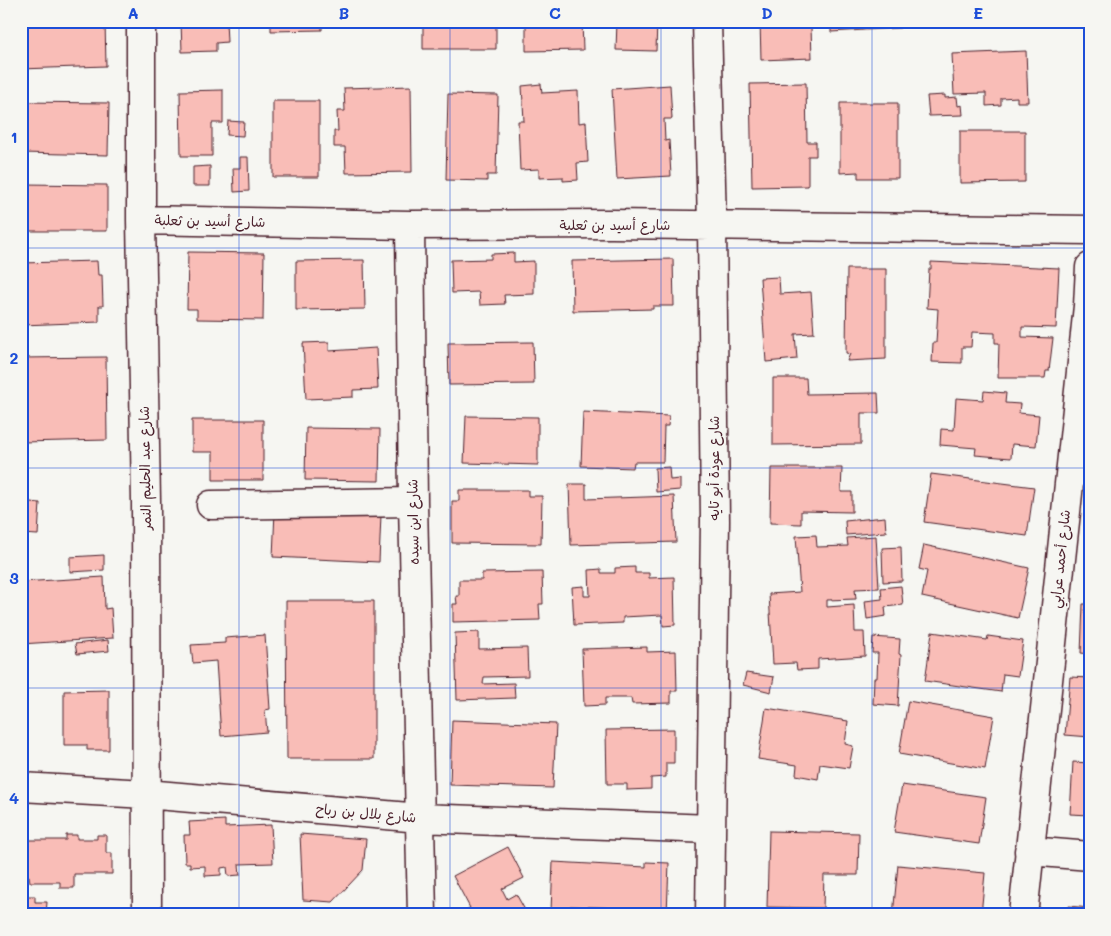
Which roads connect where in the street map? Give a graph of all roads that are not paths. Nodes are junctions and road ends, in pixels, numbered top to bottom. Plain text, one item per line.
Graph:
1 (142, 21) edge
2 (707, 21) edge
3 (141, 220) junction
4 (410, 225) junction
5 (712, 225) junction
6 (1090, 230) edge
7 (1090, 267) edge
8 (413, 502) junction
9 (211, 505) dead end
10 (21, 787) edge
11 (146, 794) junction
12 (420, 818) junction
13 (711, 829) junction
14 (1029, 851) junction
15 (1090, 856) edge
16 (147, 915) edge
17 (422, 915) edge
18 (710, 915) edge
19 (1023, 915) edge

1 - 3 street, شارع عبد الحليم النمر
2 - 5 street, شارع عودة أبو تايه
3 - 4 street, شارع أسيد بن ثعلبة
3 - 11 street, شارع عبد الحليم النمر
4 - 5 street, شارع أسيد بن ثعلبة
4 - 8 street, شارع ابن سيده
5 - 6 street, شارع أسيد بن ثعلبة
5 - 13 street, شارع عودة أبو تايه
7 - 14 street, شارع أحمد عرابي
8 - 9 street
8 - 12 street, شارع ابن سيده
10 - 11 street, شارع بلال بن رباح
11 - 12 street, شارع بلال بن رباح
11 - 16 street, شارع عبد الحليم النمر
12 - 13 street, شارع بلال بن رباح
12 - 17 street, شارع ابن سيده
13 - 18 street, شارع عودة أبو تايه
14 - 15 street
14 - 19 street, شارع أحمد عرابي

